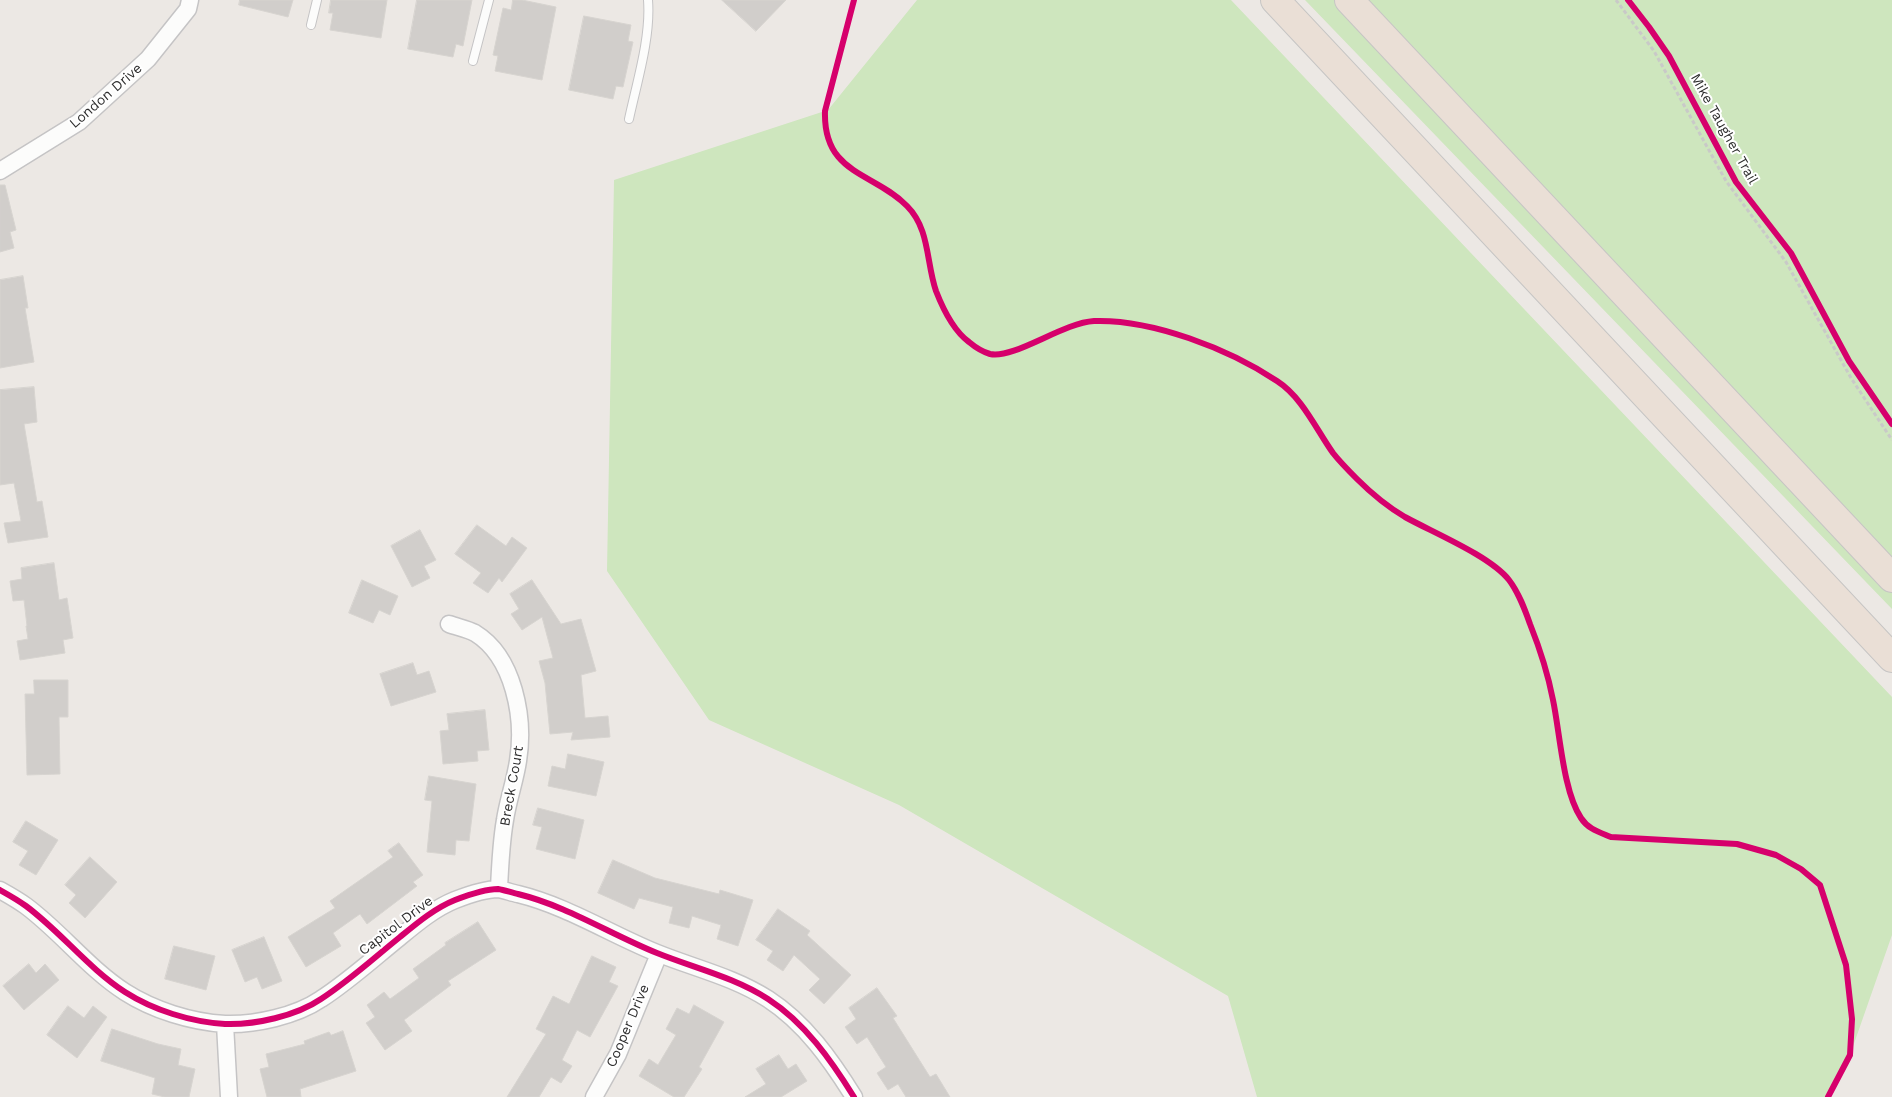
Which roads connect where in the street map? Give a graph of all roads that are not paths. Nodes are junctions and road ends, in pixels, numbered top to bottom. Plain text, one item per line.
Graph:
1 (190, 0) edge
2 (317, 0) edge
3 (489, 0) edge
4 (648, 0) edge
5 (1274, 0) edge
6 (1349, 0) edge
7 (311, 24) dead end
8 (473, 61) dead end
9 (629, 119) dead end
10 (0, 171) edge
11 (1892, 578) edge
12 (449, 624) dead end
13 (1892, 658) edge
14 (499, 889) junction
15 (0, 890) edge
16 (659, 954) junction
17 (225, 1024) junction
18 (229, 1097) edge
19 (594, 1097) edge
20 (854, 1097) edge

1 - 10 street, London Drive
2 - 7 lane
3 - 8 lane
4 - 9 lane
5 - 13 highway
6 - 11 highway
12 - 14 street, Breck Court
14 - 16 street, Capitol Drive
14 - 17 street, Capitol Drive
15 - 17 street, Capitol Drive
16 - 19 street, Cooper Drive
16 - 20 street, Capitol Drive
17 - 18 street

